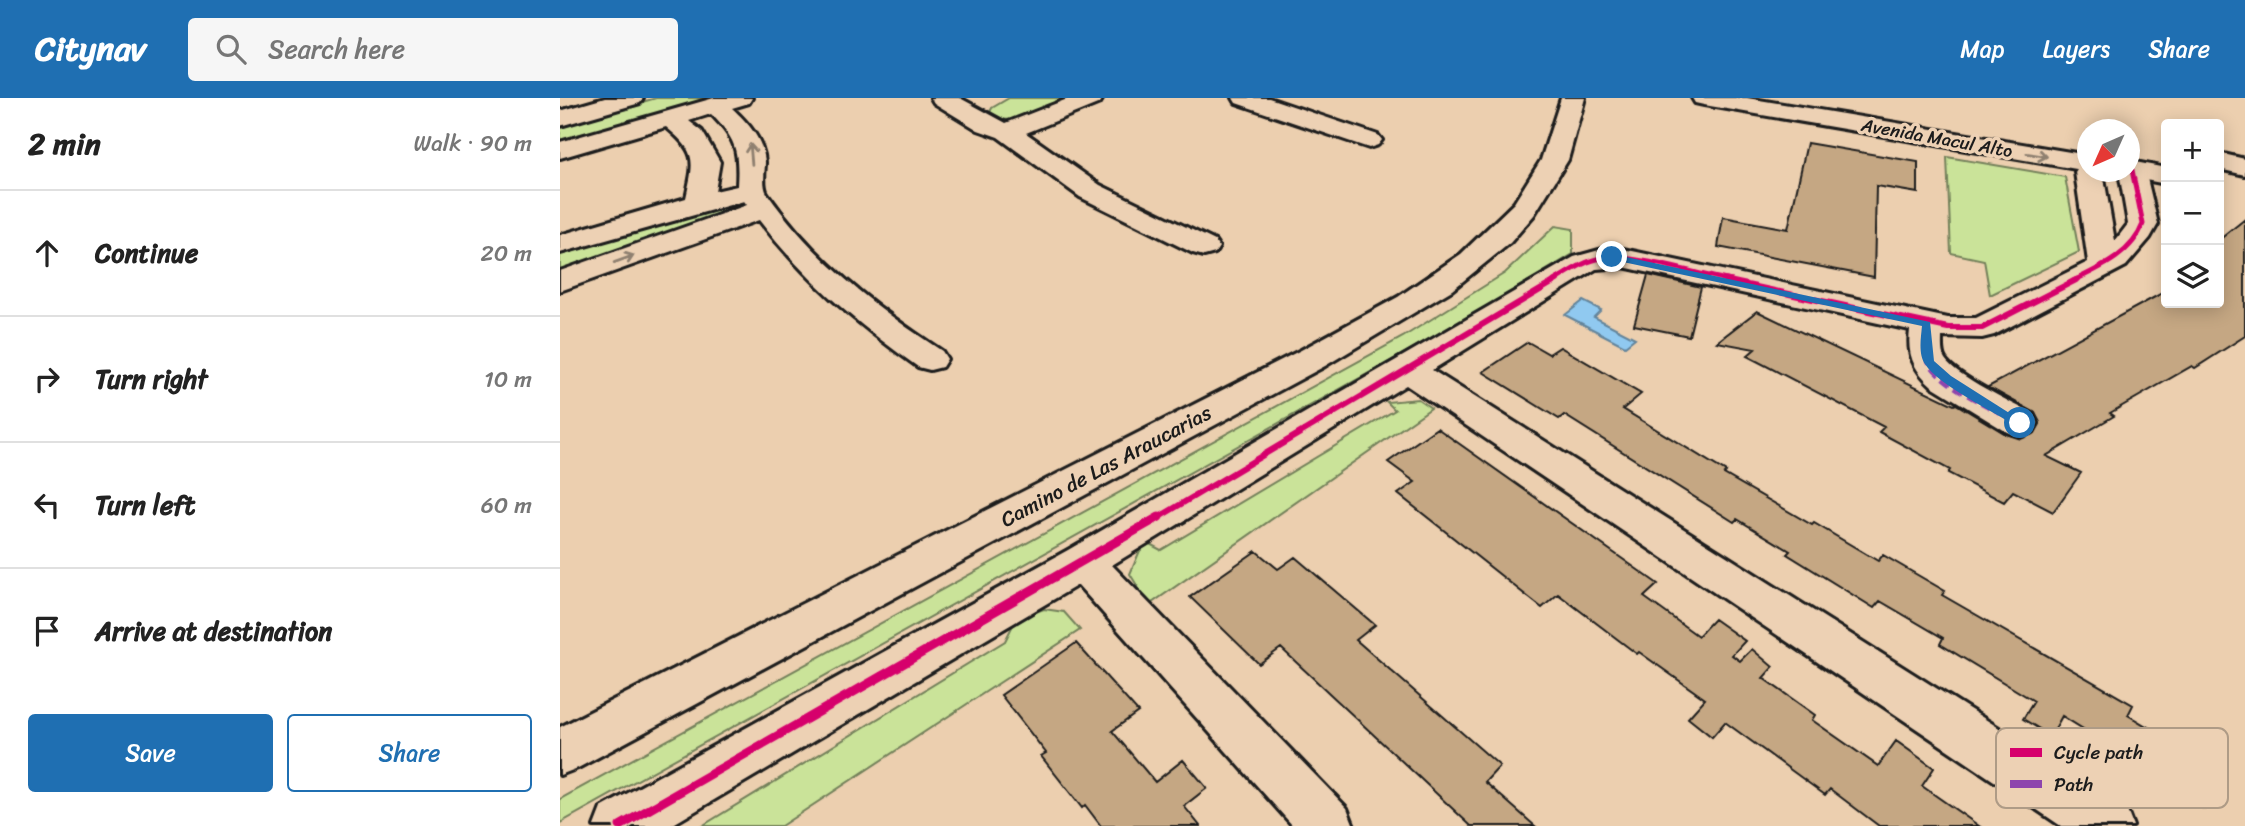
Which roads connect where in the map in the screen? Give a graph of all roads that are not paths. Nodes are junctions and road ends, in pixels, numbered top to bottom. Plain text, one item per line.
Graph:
1 (631, 98) edge
2 (740, 98) edge
3 (943, 98) edge
4 (1091, 98) edge
5 (1245, 98) edge
6 (1573, 98) edge
7 (1704, 98) edge
8 (1826, 98) edge
9 (715, 105) junction
10 (670, 118) junction
11 (560, 119) edge
12 (1007, 132) junction
13 (2060, 134) dead end
14 (1369, 140) dead end
15 (560, 149) edge
16 (2161, 152) edge
17 (2140, 158) edge
18 (2077, 161) edge
19 (2224, 162) edge
20 (2140, 165) edge
21 (2245, 167) edge
22 (2161, 174) edge
23 (2090, 182) edge
24 (2136, 182) edge
25 (2224, 188) edge
26 (2245, 192) edge
27 (758, 200) junction
28 (699, 203) junction
29 (2094, 207) junction
30 (2143, 217) junction
31 (560, 244) edge
32 (1204, 247) dead end
33 (2104, 264) junction
34 (560, 282) edge
35 (1927, 324) junction
36 (930, 359) dead end
37 (1408, 370) junction
38 (2020, 423) dead end
39 (1083, 562) junction
40 (560, 752) edge
41 (1996, 754) edge
42 (2079, 808) edge
43 (620, 826) edge
44 (1328, 826) edge
45 (2107, 826) edge

1 - 11 street
2 - 9 street
3 - 12 street
4 - 12 street
5 - 14 street
6 - 40 street, Camino de Las Araucarias
7 -> 18 street, Avenida Macul Alto
8 - 13 street, Avenida Macul Alto
9 - 10 street
27 -> 9 street
10 - 15 street
10 - 28 street
12 - 32 street
16 - 17 street
19 - 21 street
20 - 22 street
23 - 29 street
24 - 30 street
25 - 26 street
27 - 28 street
34 -> 27 street
27 - 36 street
28 - 31 street
29 - 30 street
29 - 33 street
30 - 33 street
33 - 35 street
35 - 37 street
35 - 38 street
37 - 39 street
37 - 41 street
39 - 43 street
39 - 44 street
42 - 45 street

